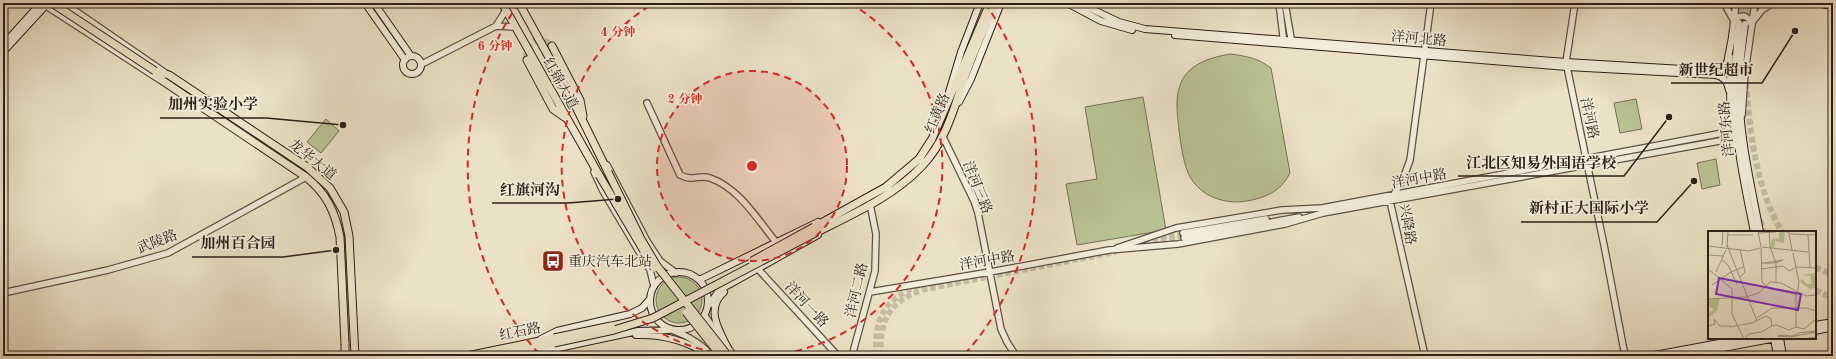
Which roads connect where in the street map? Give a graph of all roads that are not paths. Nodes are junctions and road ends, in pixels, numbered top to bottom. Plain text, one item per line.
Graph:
1 (33, 3) edge
2 (64, 3) edge
3 (365, 3) edge
4 (374, 3) edge
5 (502, 3) edge
6 (519, 3) edge
7 (980, 3) edge
8 (990, 3) edge
9 (995, 3) edge
10 (1003, 3) edge
11 (1067, 3) edge
12 (1079, 3) edge
13 (1279, 3) edge
14 (1285, 3) edge
15 (1431, 3) edge
16 (1575, 3) edge
17 (1724, 3) edge
18 (1736, 3) edge
19 (1755, 3) edge
20 (1773, 3) edge
21 (1815, 3) edge
22 (45, 4) edge
23 (69, 5) edge
24 (1833, 6) edge
25 (34, 10) junction
26 (506, 10) junction
27 (1742, 23) junction
28 (496, 26) junction
29 (515, 27) junction
30 (1733, 32) junction
31 (1284, 41) junction
32 (1291, 42) junction
33 (3, 45) edge
34 (552, 46) dead end
35 (3, 52) edge
36 (1425, 53) junction
37 (411, 56) junction
38 (405, 60) junction
39 (527, 60) dead end
40 (422, 64) junction
41 (1566, 65) junction
42 (155, 70) junction
43 (963, 74) junction
44 (169, 75) junction
45 (163, 81) junction
46 (1730, 90) junction
47 (647, 103) dead end
48 (953, 112) junction
49 (944, 113) junction
50 (567, 119) junction
51 (1731, 124) junction
52 (585, 126) junction
53 (943, 137) junction
54 (1735, 145) junction
55 (583, 148) junction
56 (596, 149) junction
57 (1587, 161) junction
58 (1741, 169) junction
59 (306, 176) junction
60 (1394, 195) junction
61 (1390, 201) junction
62 (870, 204) junction
63 (1323, 210) junction
64 (843, 215) junction
65 (1754, 231) edge
66 (1760, 231) edge
67 (1183, 236) tunnel mouth
68 (776, 242) junction
69 (1109, 250) junction
70 (758, 269) junction
71 (990, 272) junction
72 (676, 273) junction
73 (743, 277) junction
74 (699, 280) junction
75 (654, 286) junction
76 (870, 292) junction
77 (3, 293) edge
78 (650, 299) junction
79 (708, 306) junction
80 (705, 316) junction
81 (1833, 322) edge
82 (1816, 325) edge
83 (1833, 327) edge
84 (672, 330) junction
85 (1816, 331) edge
86 (620, 335) junction
87 (1741, 339) edge
88 (1770, 339) edge
89 (1775, 339) edge
90 (1780, 339) edge
91 (534, 345) junction
92 (728, 348) junction
93 (345, 356) edge
94 (355, 356) edge
95 (467, 356) edge
96 (501, 356) edge
97 (711, 356) edge
98 (721, 356) edge
99 (728, 356) edge
100 (734, 356) edge
101 (838, 356) edge
102 (852, 356) edge
103 (1016, 356) edge
104 (1425, 356) edge
105 (1625, 356) edge
106 (1649, 356) edge
107 (1681, 356) edge
108 (1777, 356) edge
109 (1783, 356) edge

1 - 25 main road
2 - 23 street
3 - 38 main road
4 - 37 main road
5 - 26 main road, 红锦大道
6 - 52 main road, 红锦大道
7 - 49 main road
8 - 43 main road, 红黄路
9 - 43 main road, 红黄路
10 - 48 main road
11 - 31 main road, 洋河北路
12 - 31 main road, 洋河北路
13 - 31 street
14 - 32 street
15 - 36 street, 兴降路
16 - 41 street, 洋河路
17 - 27 street
18 - 27 street
19 - 27 street
20 - 27 street
21 - 24 main road
22 - 25 main road
22 - 35 main road
22 - 42 main road, 龙华大道, bridge
22 - 45 street
23 - 44 street
25 - 33 main road
26 - 28 street
26 - 29 main road, 红锦大道
27 - 30 street
27 - 58 main road, 洋河东路
27 - 66 main road, 洋河东路
28 - 29 street
28 - 40 street
29 - 50 main road, 红锦大道
30 - 41 main road, 洋河北路
30 - 46 street
31 - 32 main road, 洋河北路
32 - 36 main road, 洋河北路
34 - 52 main road
36 - 41 main road, 洋河北路
36 - 60 street, 兴降路
37 - 38 main road
37 - 40 main road
38 - 40 main road
39 - 50 main road
41 - 46 main road, 洋河北路
41 - 57 street, 洋河路
42 - 44 main road, 龙华大道
42 - 45 main road, 龙华大道
43 - 48 main road, 红黄路
43 - 49 main road, 红黄路
44 - 94 main road, 龙华大道
45 - 59 main road, 龙华大道
46 - 51 street
47 - 68 street
48 - 53 main road, 红黄路
49 - 64 main road, 红黄路
50 - 55 main road, 红锦大道
51 - 54 street
51 - 57 street, 洋河中路
52 - 56 main road, 红锦大道
53 - 62 main road, 红黄路
53 - 71 street, 洋河三路
54 - 57 street, 洋河中路
54 - 58 street
55 - 75 street
55 - 98 main road, 红锦大道, bridge
56 - 72 street
56 - 99 main road, 红锦大道, bridge
57 - 60 street, 洋河中路
57 - 61 street, 洋河中路
57 - 105 street, 洋河路
58 - 65 main road, 洋河东路
59 - 77 street, 武陵路
59 - 93 main road, 龙华大道, bridge
60 - 61 street, 兴降路
60 - 63 street, 洋河中路
61 - 63 street, 洋河中路
61 - 104 street, 兴降路
62 - 64 main road, 红黄路
62 - 76 street, 洋河二路
63 - 67 street
63 - 69 street, 洋河中路
63 - 69 street, 洋河中路
64 - 68 main road
64 - 70 main road
64 - 91 main road, 红石路, bridge
68 - 74 main road
69 - 71 street, 洋河中路
70 - 73 main road
70 - 101 street, 洋河一路
71 - 76 street, 洋河中路
71 - 103 street, 洋河三路
72 - 74 main road
72 - 75 main road
73 - 79 main road
73 - 92 main road
74 - 79 main road
75 - 78 main road
76 - 102 street, 洋河二路
78 - 84 main road
78 - 91 main road
79 - 80 main road
80 - 84 main road
80 - 92 street
81 - 82 main road
83 - 85 main road
84 - 86 main road
84 - 97 street
86 - 91 main road
86 - 97 main road
87 - 106 main road
88 - 107 main road
89 - 108 main road
90 - 109 main road
91 - 95 main road, 红石路
91 - 96 main road, 红石路
92 - 100 street

